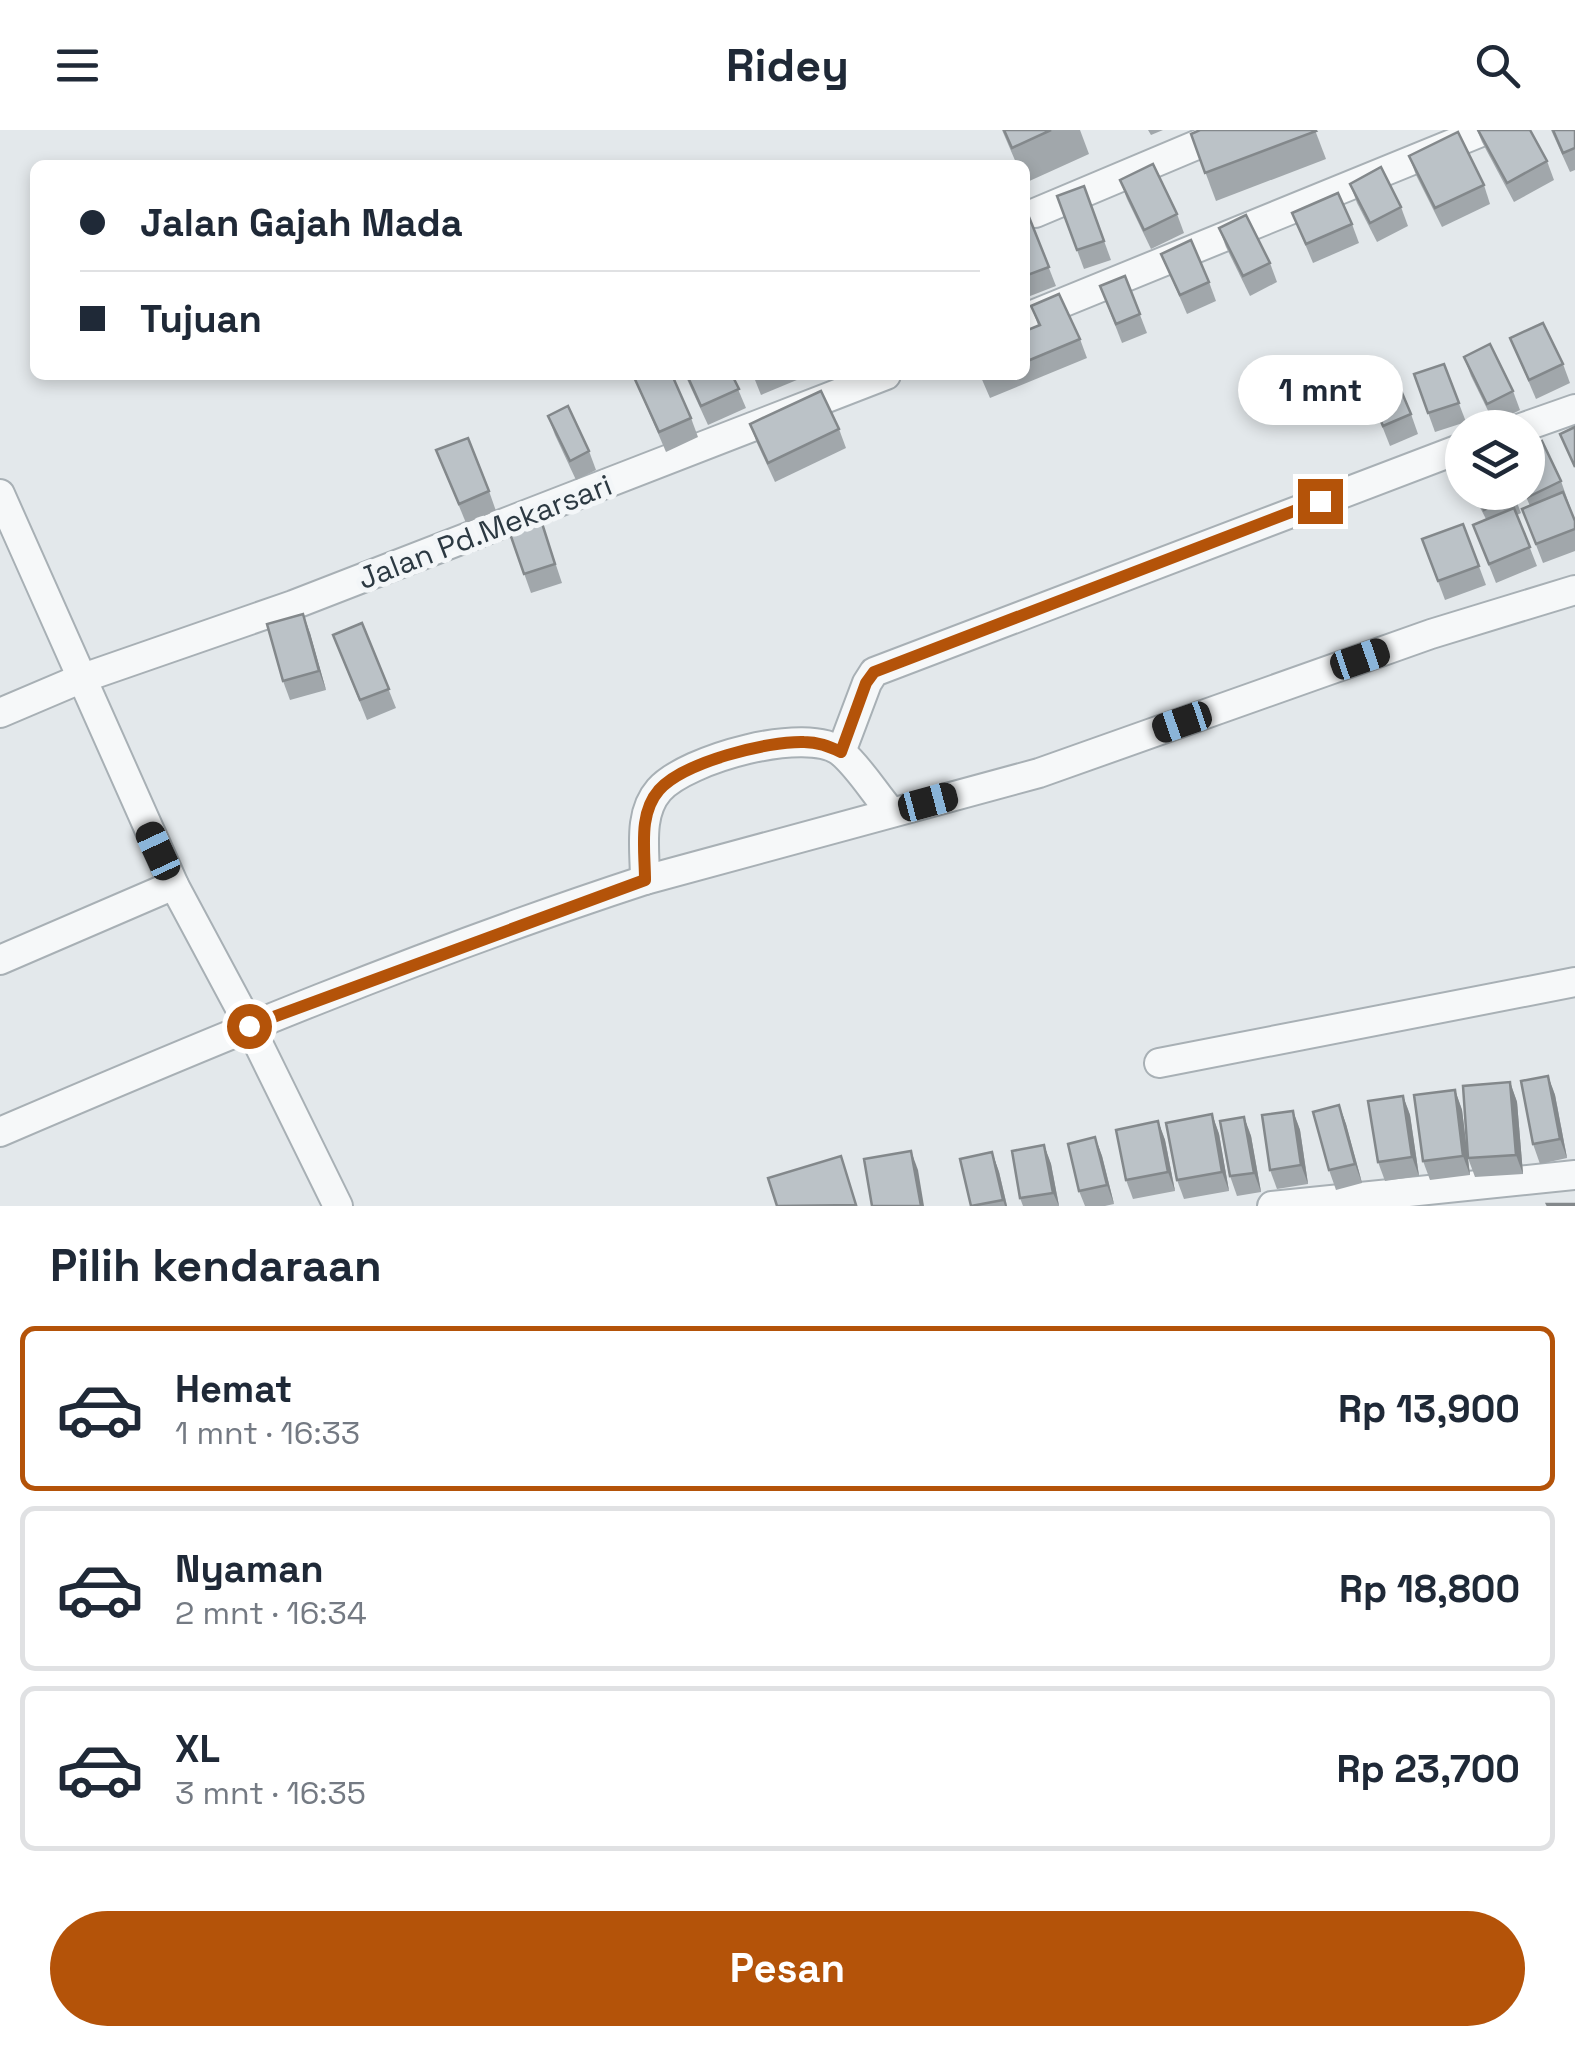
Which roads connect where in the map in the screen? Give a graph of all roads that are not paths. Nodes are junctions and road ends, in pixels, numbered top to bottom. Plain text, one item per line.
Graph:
1 (1232, 130) edge
2 (1486, 130) edge
3 (1035, 212) dead end
4 (1030, 316) edge
5 (873, 380) edge
6 (1575, 408) edge
7 (1545, 419) edge
8 (1445, 454) edge
9 (0, 494) edge
10 (1575, 590) edge
11 (80, 679) junction
12 (0, 713) edge
13 (841, 752) junction
14 (890, 812) junction
15 (645, 880) junction
16 (174, 885) junction
17 (0, 960) edge
18 (1575, 982) edge
19 (249, 1026) junction
20 (1159, 1063) dead end
21 (0, 1132) edge
22 (1575, 1175) edge
23 (338, 1206) edge
24 (1272, 1206) edge

1 - 3 street
2 - 4 street
5 - 11 street, Jalan Pd.Mekarsari
6 - 7 street
8 - 13 street
9 - 11 street
10 - 14 street
11 - 12 street, Jalan Pd.Mekarsari
11 - 16 street
13 - 14 street
13 - 15 street
14 - 15 street
15 - 19 street
16 - 17 street
16 - 19 street
18 - 20 street
19 - 21 street
19 - 23 street
22 - 24 street

